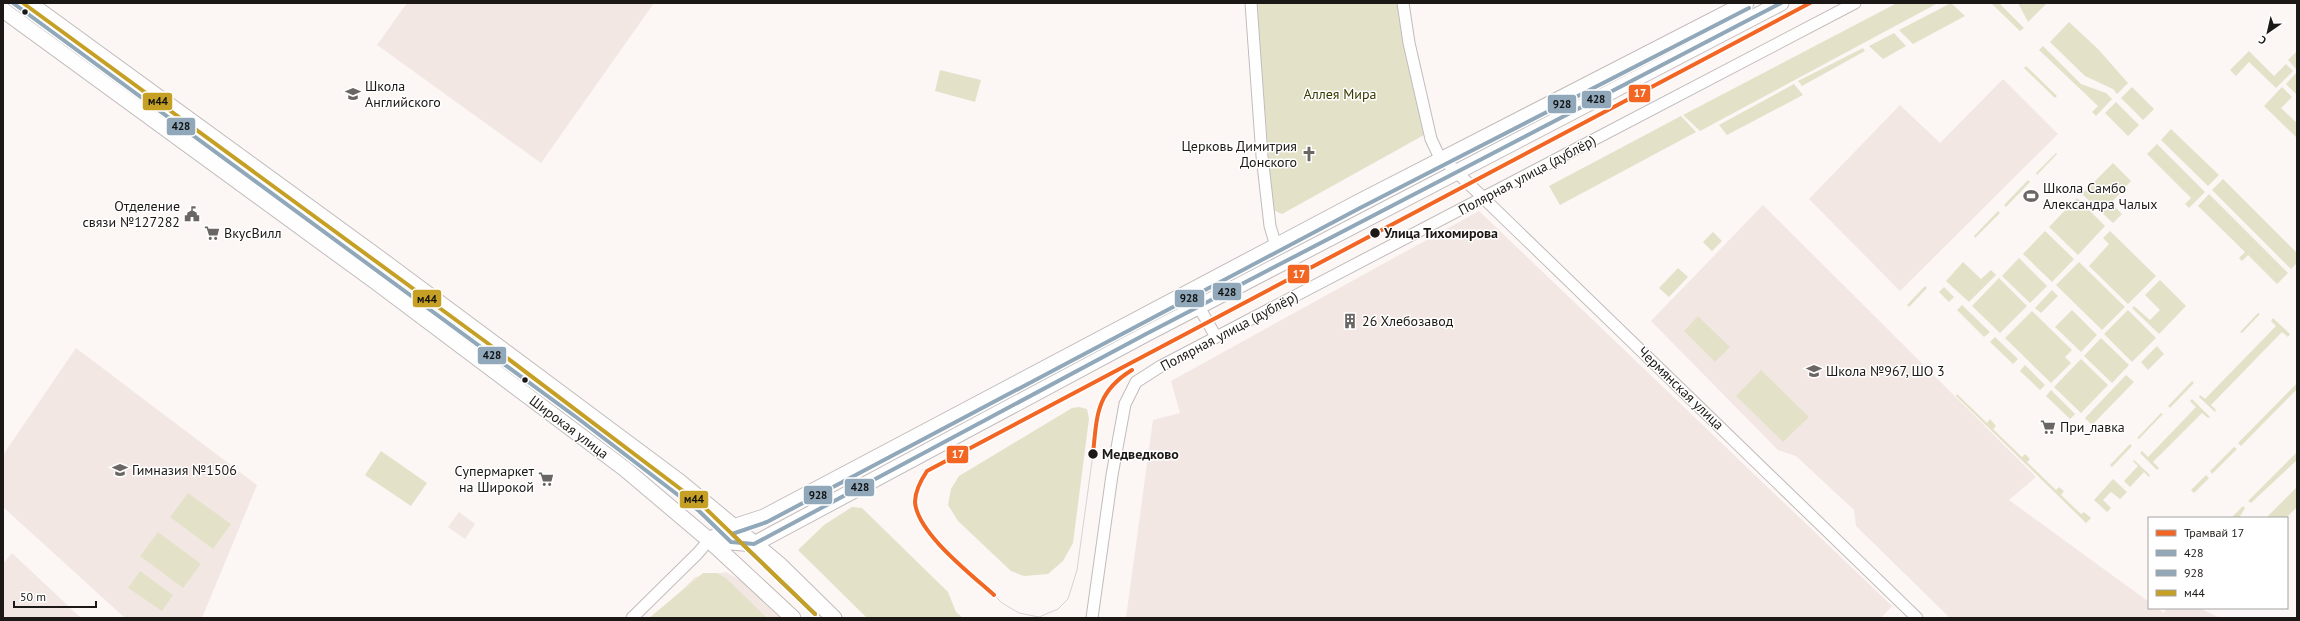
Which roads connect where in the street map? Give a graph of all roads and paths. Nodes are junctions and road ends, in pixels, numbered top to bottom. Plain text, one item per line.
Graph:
1 (29, 3) edge
2 (1251, 3) edge
3 (1403, 3) edge
4 (1746, 3) edge
5 (1781, 3) edge
6 (1855, 3) edge
7 (3, 10) edge
8 (205, 132) junction
9 (193, 148) junction
10 (1443, 159) junction
11 (257, 170) junction
12 (1457, 172) junction
13 (245, 187) junction
14 (1483, 198) junction
15 (1276, 246) junction
16 (1199, 307) junction
17 (1216, 337) junction
18 (733, 527) junction
19 (709, 540) junction
20 (754, 544) junction
21 (632, 618) edge
22 (793, 618) edge
23 (834, 618) edge
24 (1092, 618) edge
25 (1917, 618) edge

1 - 8 main road, Широкая улица
2 - 15 street
3 - 10 street, Чермянская улица
4 - 10 main road
5 - 12 main road
6 - 14 street, Полярная улица (дублёр)
7 - 9 main road, Широкая улица
8 - 9 street
8 - 11 main road, Широкая улица
9 - 13 main road, Широкая улица
10 - 12 street, Чермянская улица
10 - 15 main road
11 - 13 street
11 - 18 main road, Широкая улица
12 - 14 street, Чермянская улица
12 - 16 main road
13 - 19 main road, Широкая улица
14 - 17 street, Полярная улица (дублёр)
14 - 25 street, Чермянская улица
15 - 18 main road
16 - 17 street
16 - 20 main road
17 - 24 street, Полярная улица (дублёр)
18 - 19 main road
18 - 20 main road, Широкая улица
19 - 20 main road
19 - 21 street
19 - 22 main road, Широкая улица
20 - 23 main road, Широкая улица

